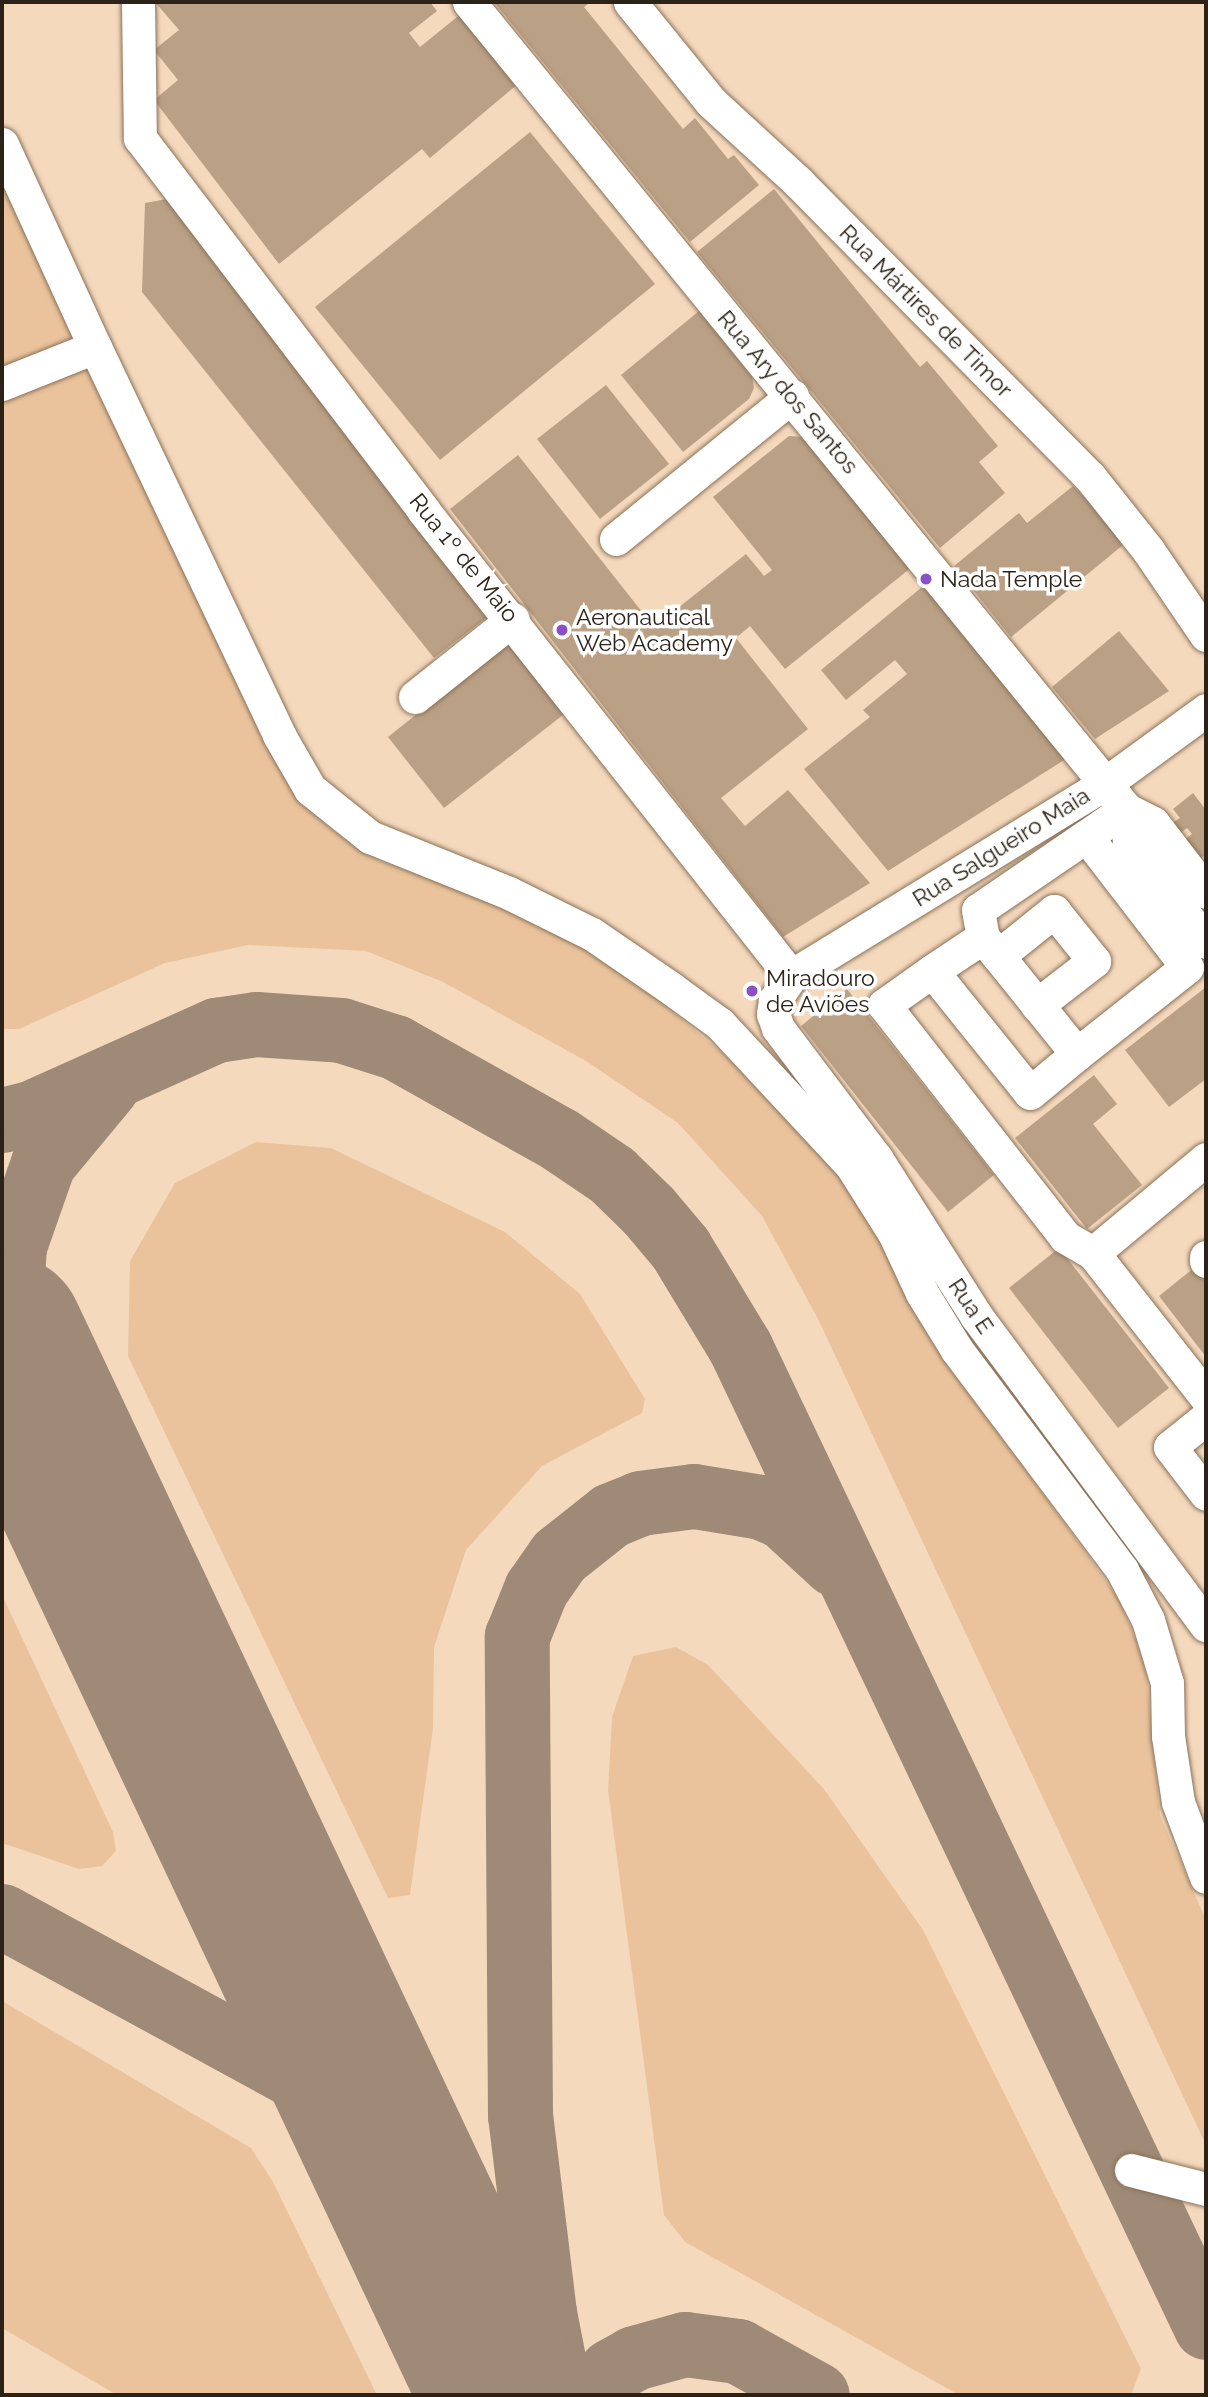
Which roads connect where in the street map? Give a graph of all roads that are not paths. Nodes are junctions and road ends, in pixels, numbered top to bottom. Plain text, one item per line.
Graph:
1 (138, 2) edge
2 (469, 2) edge
3 (630, 2) edge
4 (2, 144) edge
5 (95, 347) junction
6 (2, 384) edge
7 (792, 396) junction
8 (616, 539) dead end
9 (513, 620) junction
10 (1206, 635) edge
11 (415, 697) dead end
12 (1206, 710) edge
13 (1105, 783) junction
14 (1126, 809) junction
15 (1086, 836) junction
16 (1206, 892) edge
17 (1206, 942) edge
18 (990, 946) junction
19 (932, 971) junction
20 (791, 976) junction
21 (1037, 1005) junction
22 (1077, 1054) junction
23 (1206, 1159) edge
24 (1093, 1253) junction
25 (1206, 1397) edge
26 (1206, 1418) edge
27 (1206, 1494) edge
28 (1206, 1625) edge
29 (1206, 1878) edge
30 (1131, 2170) dead end
31 (1206, 2189) edge

1 - 9 street, Rua 1º de Maio
2 - 7 street, Rua Ary dos Santos
3 - 10 street, Rua Mártires de Timor
4 - 5 street
5 - 6 street
5 - 29 street
7 - 8 street
7 - 13 street, Rua Ary dos Santos
9 - 11 street
9 - 20 street, Rua 1º de Maio
12 - 13 street, Rua Salgueiro Maia
13 - 14 street, Rua Ary dos Santos
13 - 20 street, Rua Salgueiro Maia
14 - 15 street
14 - 16 street
14 - 17 street
15 - 18 street
15 - 22 street
18 - 19 street
18 - 21 street
18 - 21 street
19 - 22 street
19 - 24 street
20 - 28 street, Rua E
21 - 22 street
23 - 24 street
24 - 25 street
26 - 27 street
30 - 31 street

